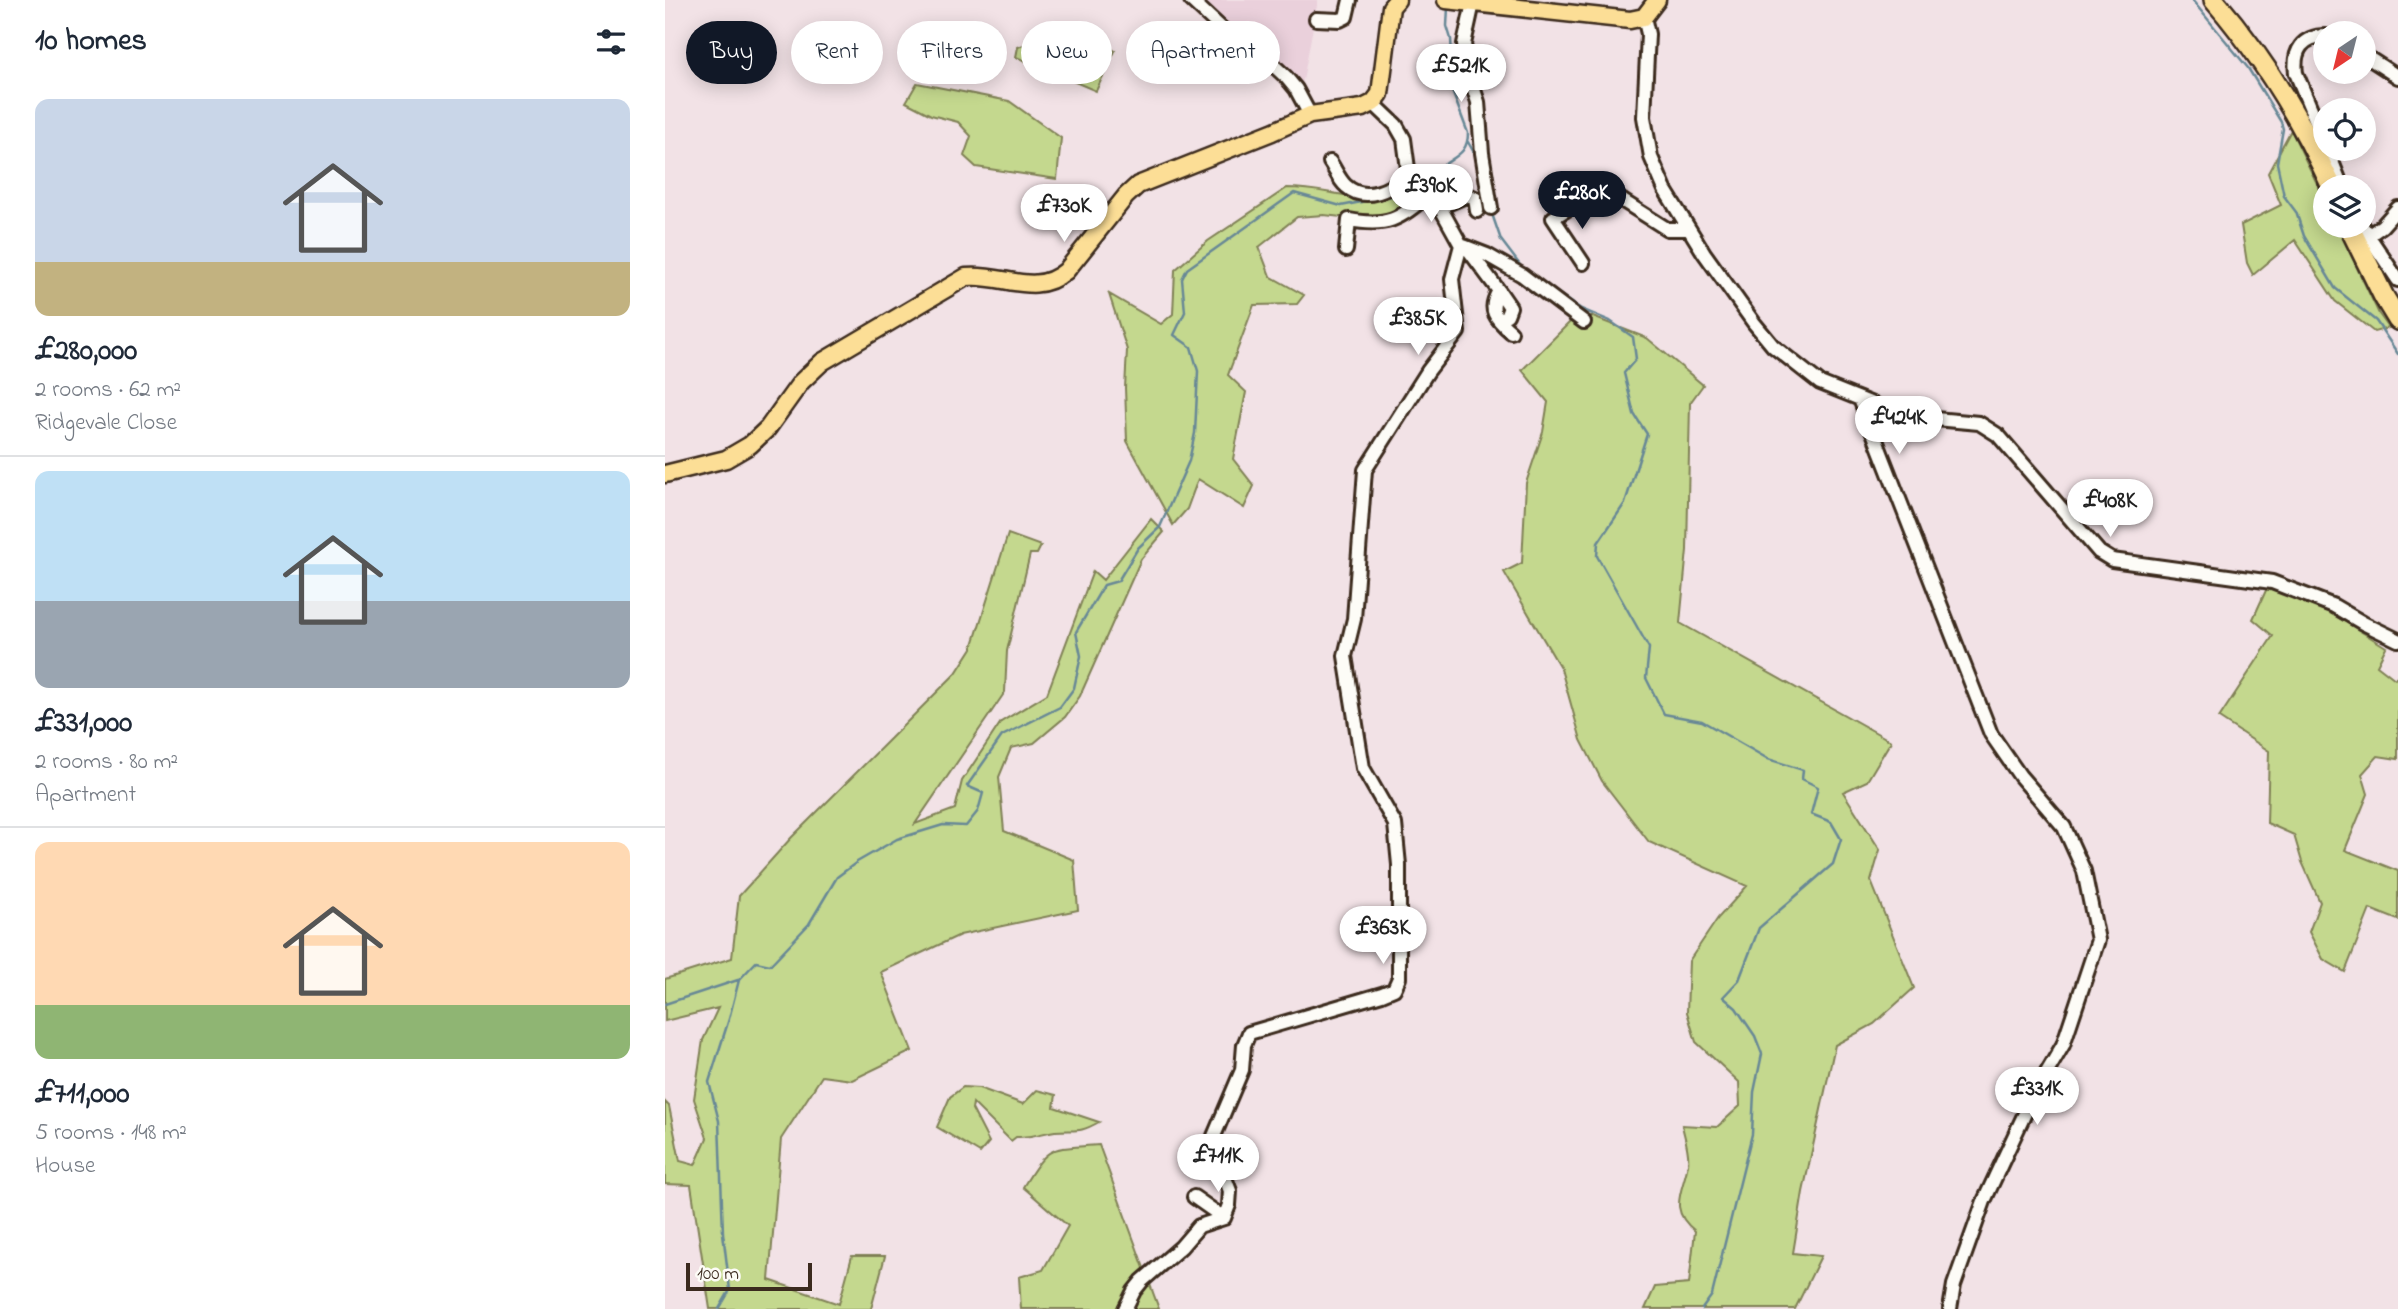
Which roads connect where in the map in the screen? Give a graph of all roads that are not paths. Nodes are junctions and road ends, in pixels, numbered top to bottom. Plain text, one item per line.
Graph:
1 (1191, 0) edge
2 (1350, 0) edge
3 (1395, 0) edge
4 (1657, 0) edge
5 (2214, 0) edge
6 (1459, 2) edge
7 (1496, 3) edge
8 (1644, 17) junction
9 (1316, 19) dead end
10 (2313, 38) edge
11 (2377, 63) edge
12 (2398, 77) edge
13 (1373, 103) junction
14 (1310, 115) junction
15 (2313, 115) edge
16 (1330, 162) dead end
17 (2326, 175) edge
18 (1411, 178) junction
19 (1425, 192) junction
20 (1440, 207) junction
21 (1491, 208) dead end
22 (2398, 208) edge
23 (1477, 211) dead end
24 (2376, 228) edge
25 (1688, 229) junction
26 (2355, 238) edge
27 (2370, 238) edge
28 (1464, 246) junction
29 (1346, 250) dead end
30 (1583, 263) dead end
31 (2398, 280) edge
32 (1499, 291) junction
33 (1507, 315) dead end
34 (2398, 320) edge
35 (1584, 322) dead end
36 (1511, 332) dead end
37 (1860, 399) junction
38 (665, 474) edge
39 (2398, 640) edge
40 (1194, 1197) dead end
41 (1224, 1218) junction
42 (1125, 1309) edge
43 (1950, 1309) edge

1 - 14 street
2 - 9 street
3 - 13 main road
4 - 8 main road
5 - 17 highway
6 - 7 main road
6 - 21 street
7 - 8 main road
8 - 25 street
10 - 15 street
11 - 12 street
13 - 14 main road
13 - 18 street
14 - 38 main road
16 - 18 street
18 - 19 street
19 - 20 street
19 - 29 street
20 - 23 street
20 - 28 street
22 - 24 street
25 - 30 street
25 - 37 street
26 - 34 highway
27 - 31 street
28 - 32 street
28 - 35 street
28 - 41 street
32 - 33 street
32 - 36 street
37 - 39 street
37 - 43 street
40 - 41 street
41 - 42 street

